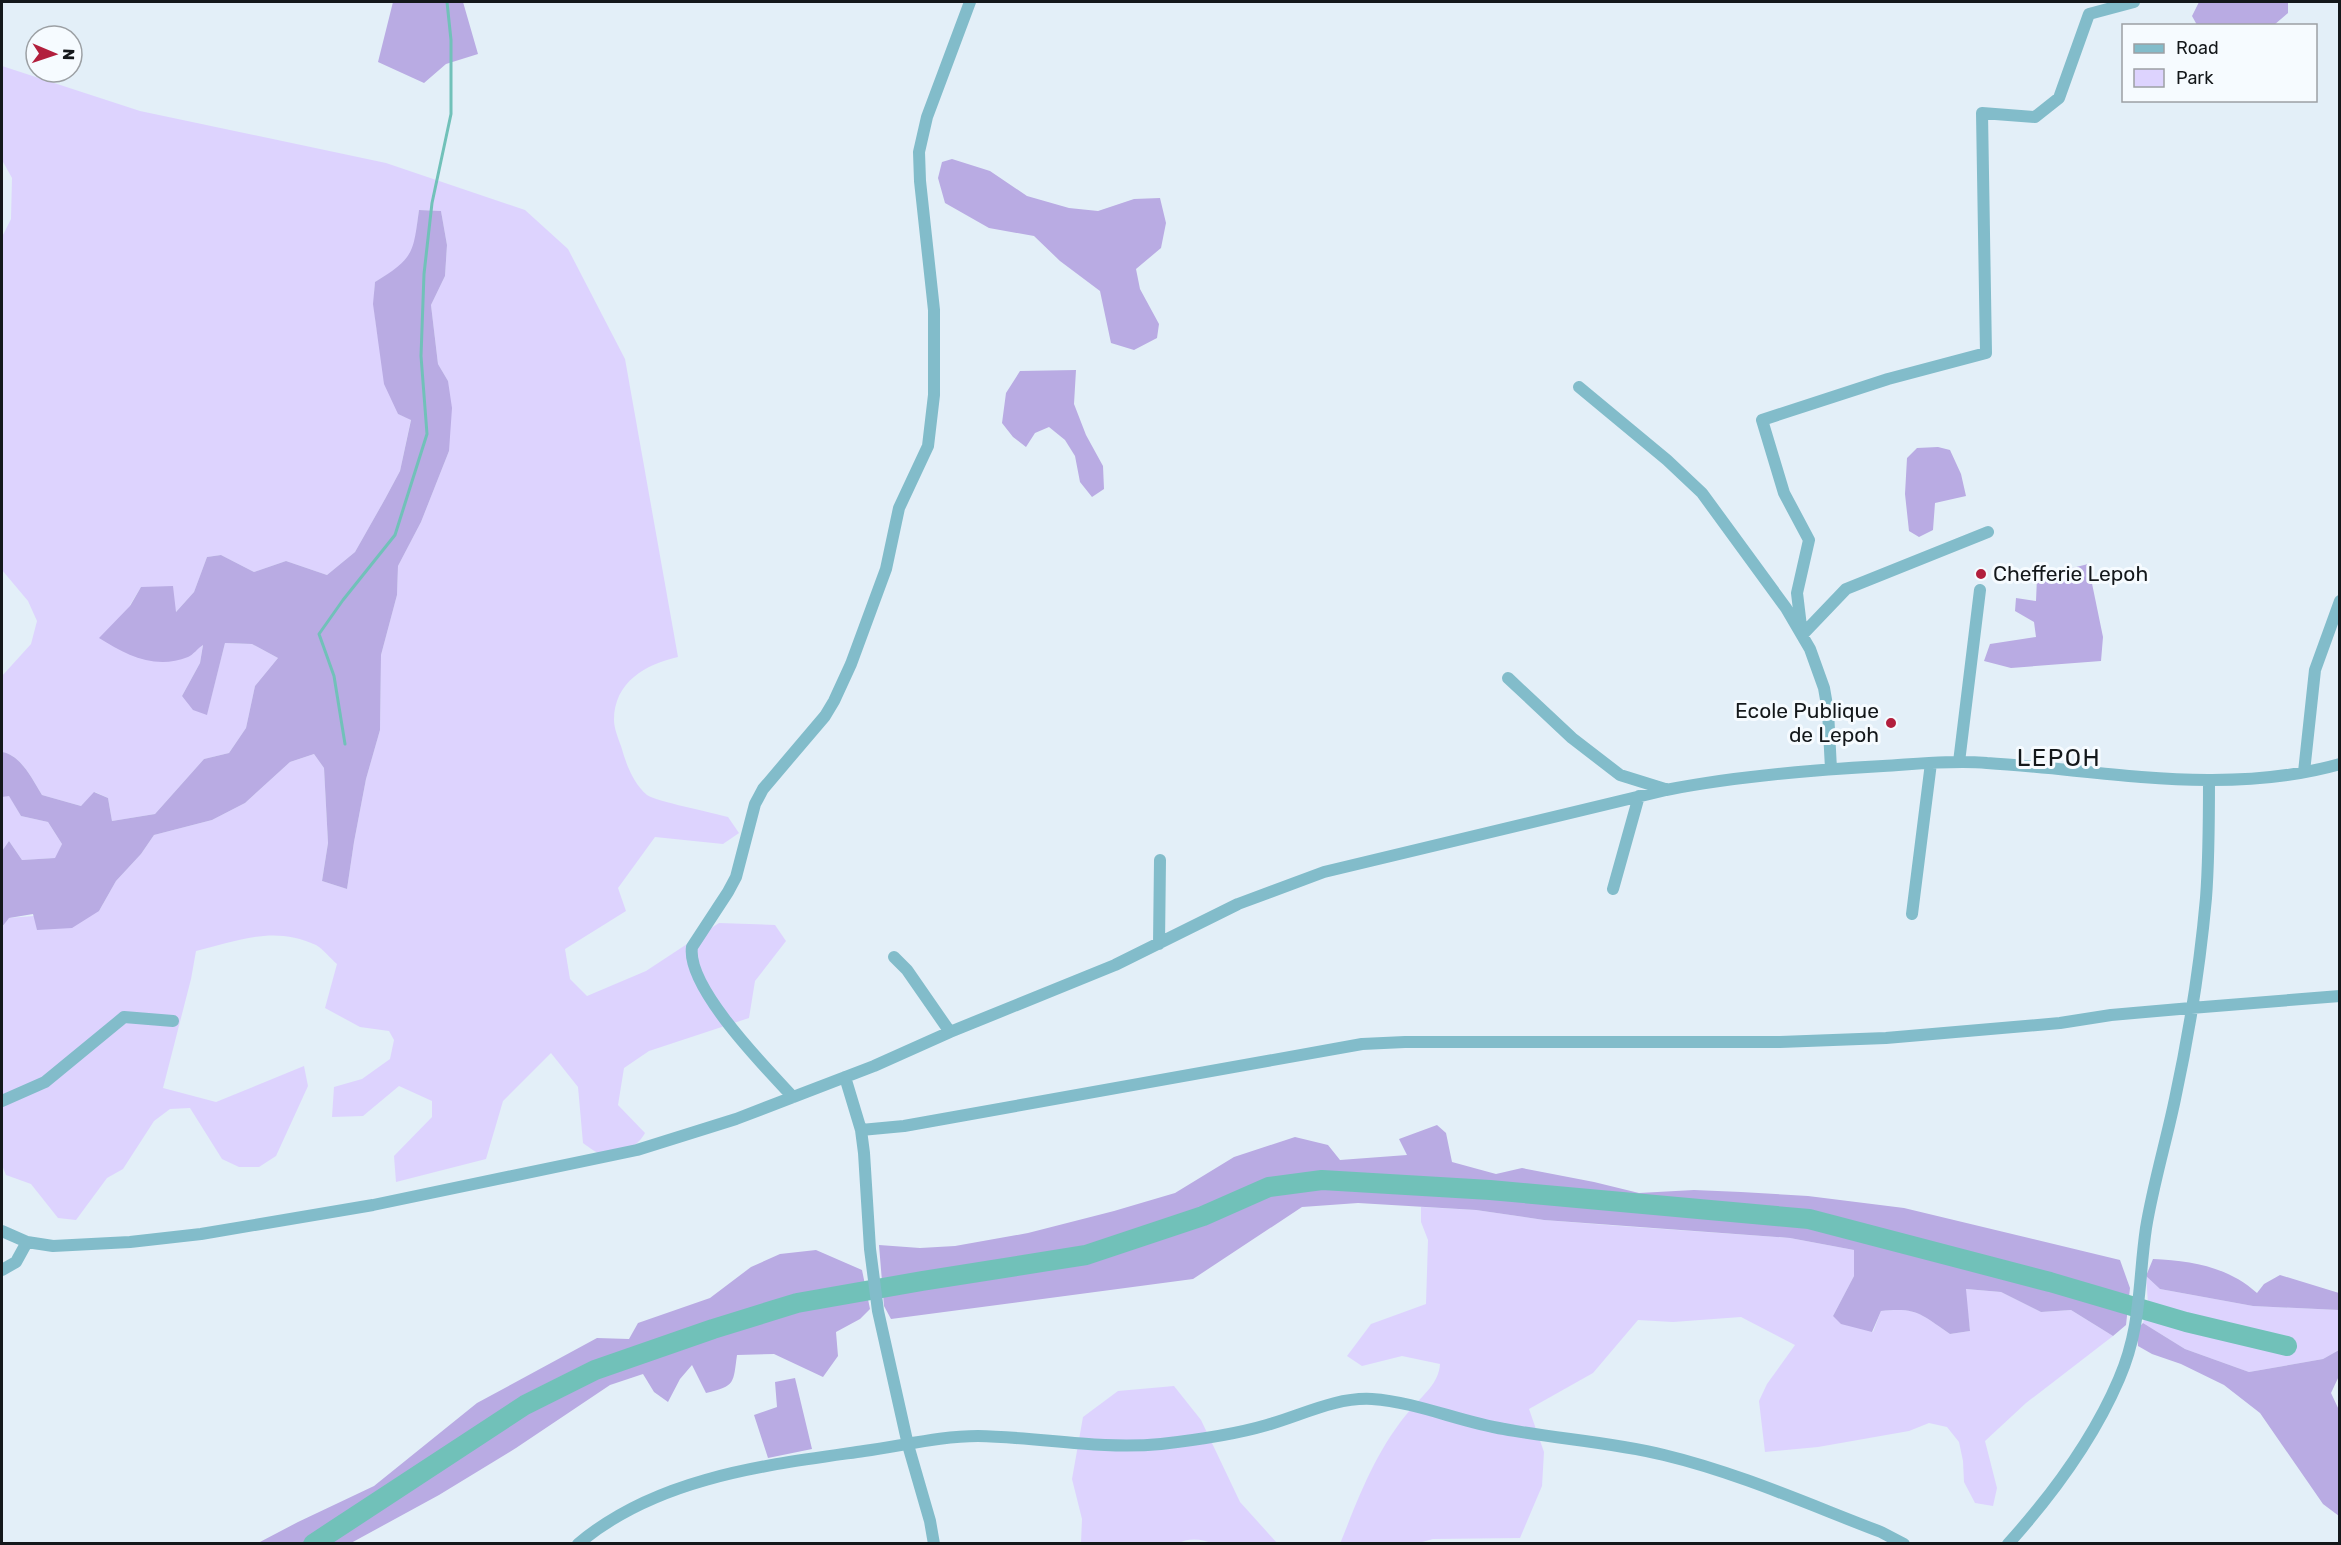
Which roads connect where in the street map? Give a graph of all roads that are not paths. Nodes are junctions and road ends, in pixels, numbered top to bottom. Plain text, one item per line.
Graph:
1 (970, 2) edge
2 (2133, 2) edge
3 (1579, 387) dead end
4 (1988, 532) dead end
5 (1980, 590) dead end
6 (2340, 601) edge
7 (1802, 634) junction
8 (1508, 678) dead end
9 (1959, 762) junction
10 (1930, 764) junction
11 (2340, 764) edge
12 (1831, 769) junction
13 (2304, 772) junction
14 (2209, 780) junction
15 (1666, 790) junction
16 (1639, 796) junction
17 (1160, 860) dead end
18 (1613, 889) dead end
19 (1912, 914) dead end
20 (1159, 944) junction
21 (894, 957) dead end
22 (2340, 996) edge
23 (2191, 1008) junction
24 (173, 1021) dead end
25 (950, 1032) junction
26 (845, 1077) junction
27 (793, 1097) junction
28 (2, 1101) edge
29 (861, 1130) junction
30 (2, 1231) edge
31 (27, 1242) junction
32 (2, 1270) edge
33 (908, 1444) junction
34 (578, 1544) edge
35 (933, 1544) edge
36 (1904, 1544) edge
37 (2008, 1544) edge

1 - 27 street
2 - 7 street
3 - 7 street
4 - 7 street
5 - 9 street
6 - 13 street
7 - 12 street
8 - 15 street
9 - 10 street
9 - 14 street
10 - 12 street
10 - 19 street
11 - 13 street
12 - 15 street
13 - 14 street
14 - 23 street
15 - 16 street
16 - 18 street
16 - 20 street
17 - 20 street
20 - 25 street
21 - 25 street
22 - 23 street
23 - 29 street
23 - 37 street
24 - 28 street
25 - 26 street
26 - 27 street
26 - 29 street
27 - 31 street
29 - 33 street
30 - 31 street
31 - 32 street
33 - 34 street
33 - 35 street
33 - 36 street

